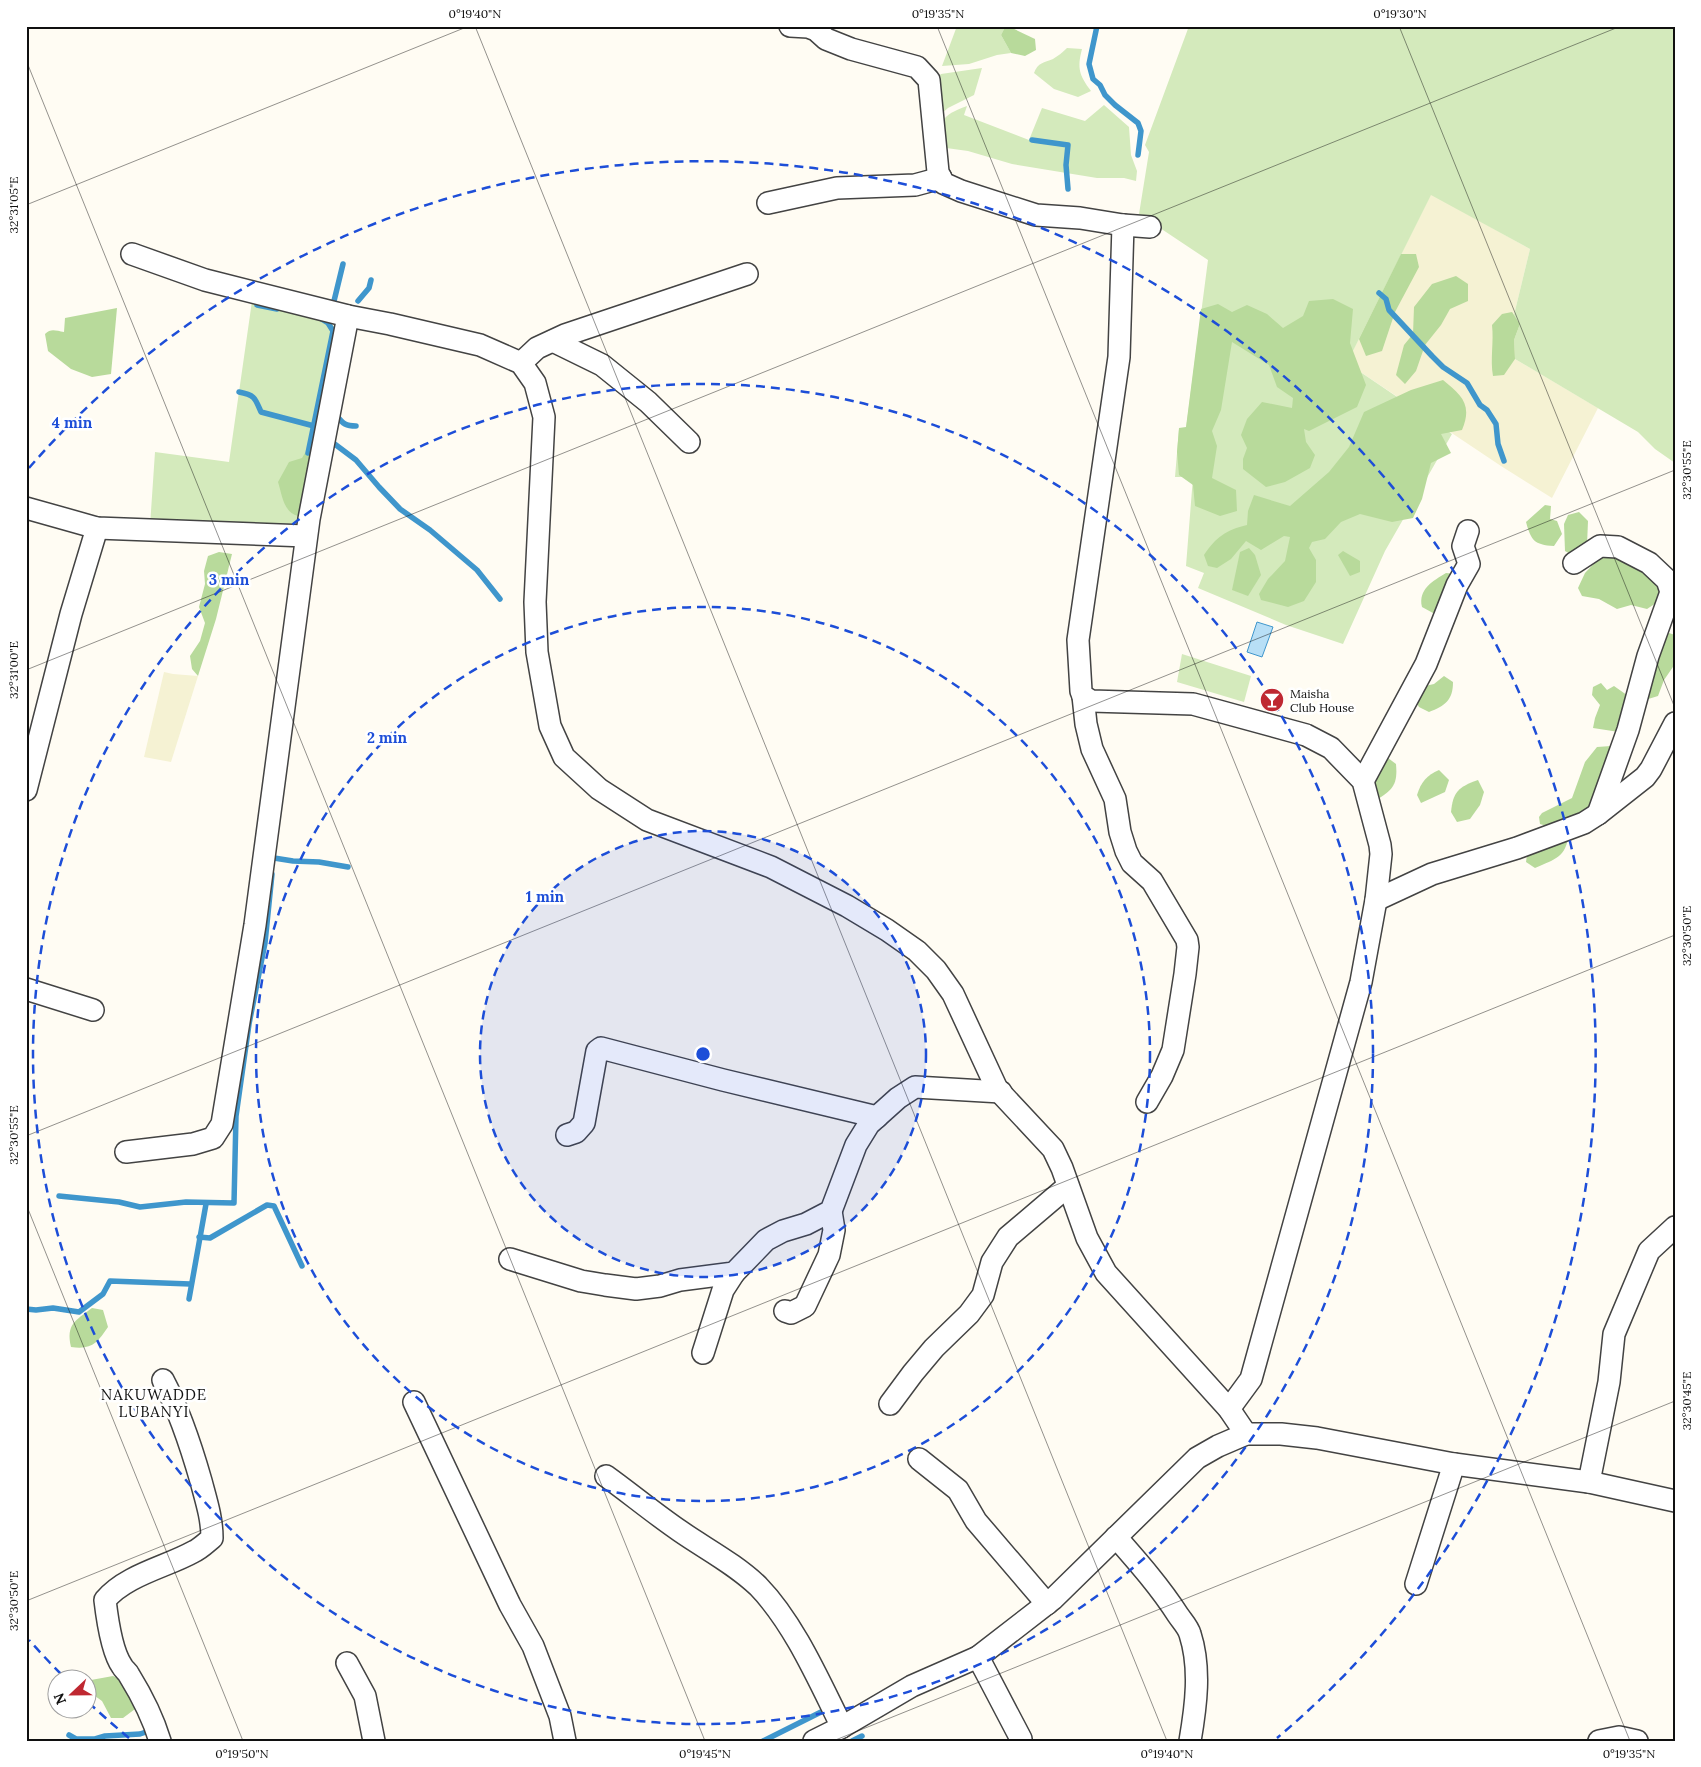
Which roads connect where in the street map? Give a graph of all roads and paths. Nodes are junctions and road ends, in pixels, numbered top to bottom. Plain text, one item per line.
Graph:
1 (790, 26) edge
2 (941, 178) junction
3 (768, 203) dead end
4 (1123, 225) junction
5 (1150, 226) dead end
6 (132, 254) dead end
7 (747, 274) dead end
8 (348, 316) junction
9 (553, 340) junction
10 (521, 363) junction
11 (689, 442) dead end
12 (26, 508) edge
13 (97, 528) junction
14 (1468, 531) dead end
15 (306, 536) junction
16 (1574, 563) dead end
17 (1083, 696) junction
18 (1675, 722) edge
19 (1363, 781) junction
20 (26, 790) edge
21 (1598, 814) junction
22 (1376, 900) junction
23 (26, 989) edge
24 (93, 1010) dead end
25 (1001, 1092) junction
26 (1147, 1102) dead end
27 (877, 1117) junction
28 (567, 1135) dead end
29 (126, 1152) dead end
30 (1068, 1186) junction
31 (831, 1211) junction
32 (1675, 1227) edge
33 (510, 1258) dead end
34 (734, 1273) junction
35 (785, 1310) dead end
36 (703, 1353) dead end
37 (163, 1380) dead end
38 (414, 1402) dead end
39 (890, 1404) dead end
40 (1229, 1410) junction
41 (1246, 1434) junction
42 (919, 1459) dead end
43 (1454, 1464) junction
44 (606, 1476) dead end
45 (1589, 1482) junction
46 (1675, 1501) edge
47 (1116, 1537) junction
48 (1416, 1584) dead end
49 (1047, 1604) junction
50 (978, 1657) junction
51 (347, 1663) dead end
52 (842, 1727) junction
53 (1020, 1739) dead end
54 (160, 1741) edge
55 (374, 1741) edge
56 (565, 1741) edge
57 (814, 1741) edge
58 (1190, 1741) edge
59 (1600, 1741) edge
60 (1637, 1741) edge

1 - 2 street
2 - 3 street
2 - 4 street
4 - 5 street
4 - 17 street
6 - 8 street
7 - 9 street
8 - 10 street
8 - 15 street
9 - 10 street
9 - 11 street
10 - 25 street
12 - 13 street
13 - 15 street
13 - 20 street
14 - 19 street
15 - 29 street
16 - 21 street
17 - 19 street
17 - 26 street
18 - 21 street
19 - 22 street
21 - 22 street
22 - 40 street
23 - 24 street
25 - 27 street
25 - 30 street
27 - 28 street
27 - 31 street
30 - 39 street
30 - 40 street
31 - 34 street
31 - 35 street
32 - 45 street
33 - 34 street
34 - 36 street
37 - 54 street
38 - 56 street
40 - 41 street
41 - 43 street
41 - 47 street
42 - 49 street
43 - 45 street
43 - 48 street
44 - 52 street
45 - 46 street
47 - 49 street
47 - 58 street
49 - 50 street
50 - 52 street
50 - 53 street
51 - 55 street
52 - 57 street
59 - 60 street

